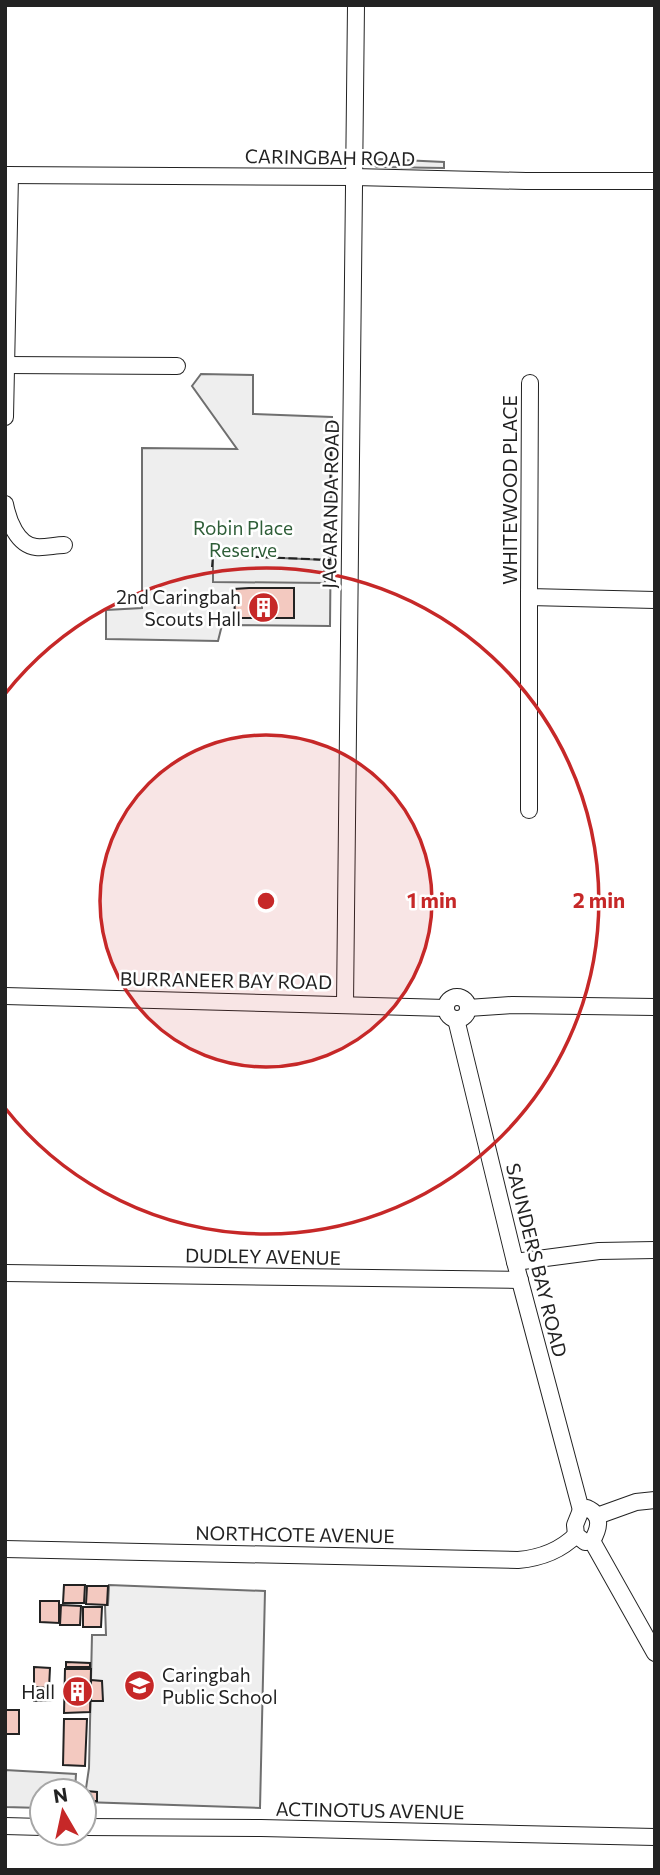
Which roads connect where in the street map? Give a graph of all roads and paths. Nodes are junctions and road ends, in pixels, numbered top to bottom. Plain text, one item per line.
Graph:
1 (356, 5) edge
2 (8, 175) edge
3 (354, 177) junction
4 (655, 181) edge
5 (6, 365) edge
6 (177, 366) dead end
7 (530, 383) dead end
8 (5, 417) edge
9 (5, 504) edge
10 (64, 545) dead end
11 (529, 597) junction
12 (655, 600) edge
13 (529, 810) dead end
14 (5, 996) edge
15 (345, 1004) junction
16 (655, 1007) edge
17 (456, 1012) junction
18 (655, 1250) edge
19 (515, 1262) junction
20 (5, 1273) edge
21 (520, 1280) junction
22 (655, 1500) edge
23 (582, 1510) junction
24 (597, 1517) junction
25 (576, 1535) junction
26 (592, 1541) junction
27 (5, 1549) edge
28 (655, 1653) edge
29 (5, 1826) edge
30 (28, 1827) edge
31 (98, 1827) edge
32 (655, 1837) edge

1 - 3 street, JACARANDA ROAD
2 - 3 street, CARINGBAH ROAD
2 - 5 street
3 - 4 street, CARINGBAH ROAD
3 - 15 street, JACARANDA ROAD
5 - 6 street
5 - 8 street
7 - 11 street, WHITEWOOD PLACE
9 - 10 street
11 - 12 street, WHITEWOOD PLACE
11 - 13 street, WHITEWOOD PLACE
14 - 15 street, BURRANEER BAY ROAD
15 - 17 street, BURRANEER BAY ROAD
16 - 17 street, BURRANEER BAY ROAD
17 - 19 street, SAUNDERS BAY ROAD
18 - 19 street
19 - 21 street, SAUNDERS BAY ROAD
20 - 21 street, DUDLEY AVENUE
21 - 23 street, SAUNDERS BAY ROAD
22 - 24 street
23 - 24 street
23 - 25 street
24 - 26 street
25 - 26 street
25 - 27 street, NORTHCOTE AVENUE
26 - 28 street
29 - 30 street
31 - 32 street, ACTINOTUS AVENUE

